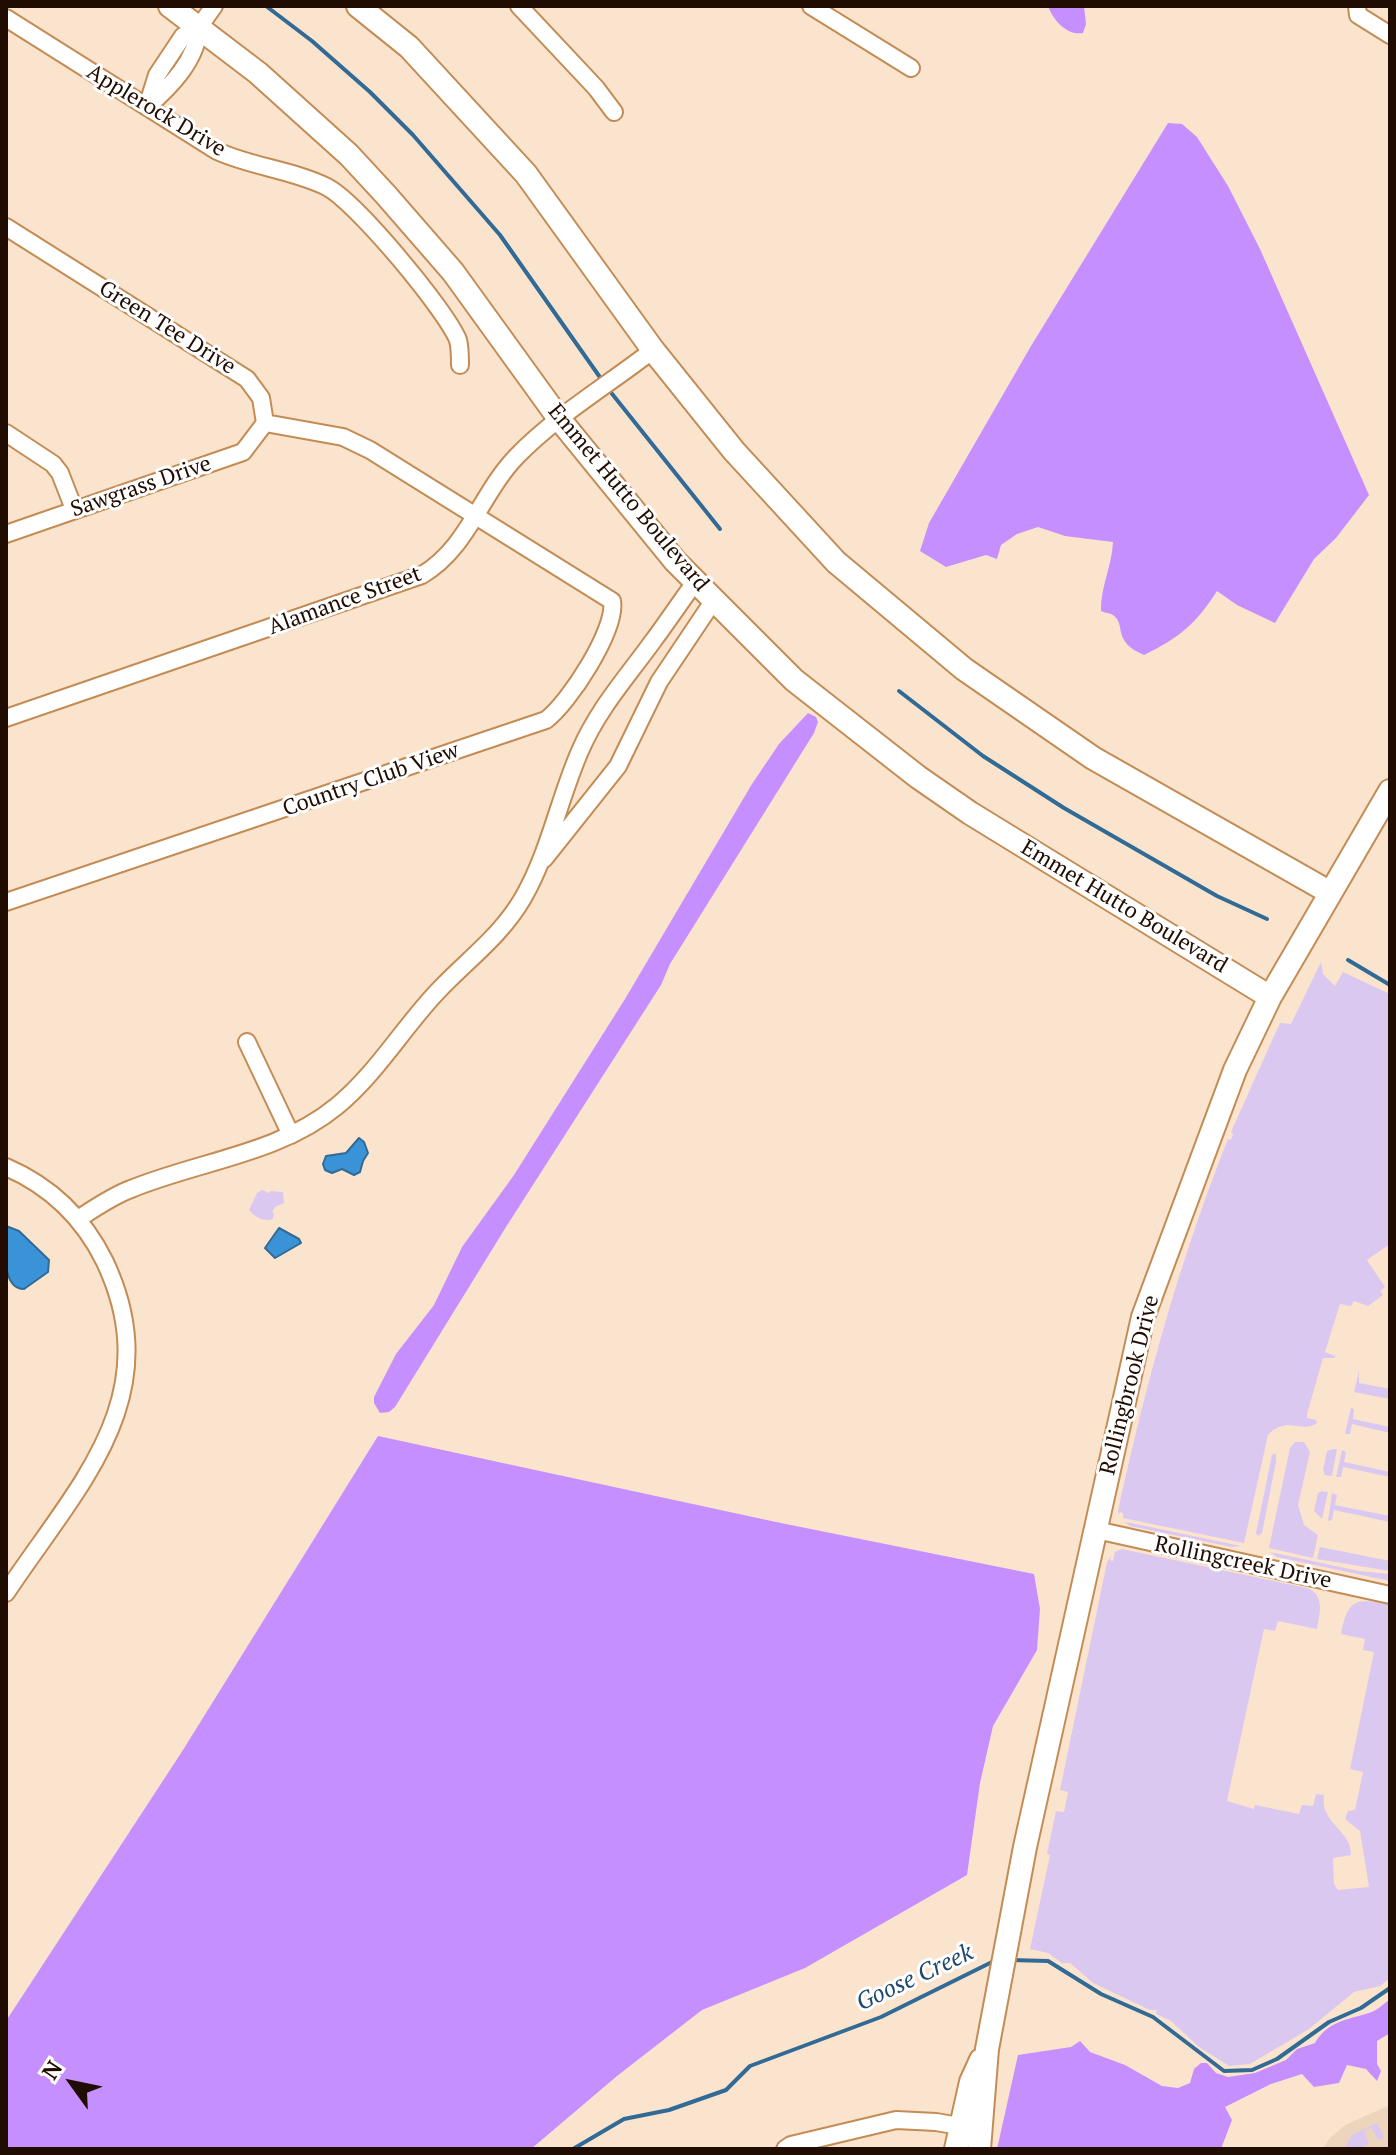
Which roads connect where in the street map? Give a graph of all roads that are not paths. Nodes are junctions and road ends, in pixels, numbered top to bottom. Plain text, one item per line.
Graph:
1 (170, 6) edge
2 (214, 6) edge
3 (358, 6) edge
4 (519, 6) edge
5 (811, 6) edge
6 (1357, 6) edge
7 (6, 18) edge
8 (199, 27) junction
9 (1390, 35) edge
10 (911, 68) dead end
11 (147, 107) junction
12 (614, 112) dead end
13 (6, 227) edge
14 (653, 350) junction
15 (460, 365) dead end
16 (560, 420) junction
17 (265, 423) junction
18 (6, 433) edge
19 (74, 509) junction
20 (476, 515) junction
21 (6, 534) edge
22 (696, 581) junction
23 (714, 600) junction
24 (6, 718) edge
25 (1390, 791) edge
26 (538, 866) junction
27 (1329, 892) junction
28 (6, 902) edge
29 (1270, 997) junction
30 (247, 1042) dead end
31 (291, 1135) junction
32 (6, 1167) edge
33 (78, 1219) junction
34 (1096, 1530) junction
35 (6, 1593) edge
36 (1390, 1595) edge
37 (974, 2135) edge
38 (785, 2149) edge
39 (956, 2149) edge

1 - 8 street, Emmet Hutto Boulevard
2 - 8 street
3 - 14 street
4 - 12 street
5 - 10 street
6 - 9 street
7 - 11 street, Applerock Drive
8 - 11 street
8 - 16 street, Emmet Hutto Boulevard
11 - 15 street, Applerock Drive
13 - 17 street, Green Tee Drive
14 - 16 street, Alamance Street
14 - 27 street
16 - 20 street, Alamance Street
16 - 22 street, Emmet Hutto Boulevard
17 - 19 street, Sawgrass Drive
17 - 20 street
18 - 19 street
19 - 21 street, Sawgrass Drive
20 - 24 street, Alamance Street
20 - 28 street, Country Club View
22 - 23 street, Emmet Hutto Boulevard
22 - 26 street
23 - 26 street
23 - 29 street, Emmet Hutto Boulevard
25 - 27 street, Rollingbrook Drive
26 - 31 street
27 - 29 street, Rollingbrook Drive
29 - 34 street, Rollingbrook Drive
30 - 31 street
31 - 33 street
32 - 33 street
33 - 35 street
34 - 36 street, Rollingcreek Drive
34 - 37 street, Rollingbrook Drive
37 - 38 street
37 - 39 street

